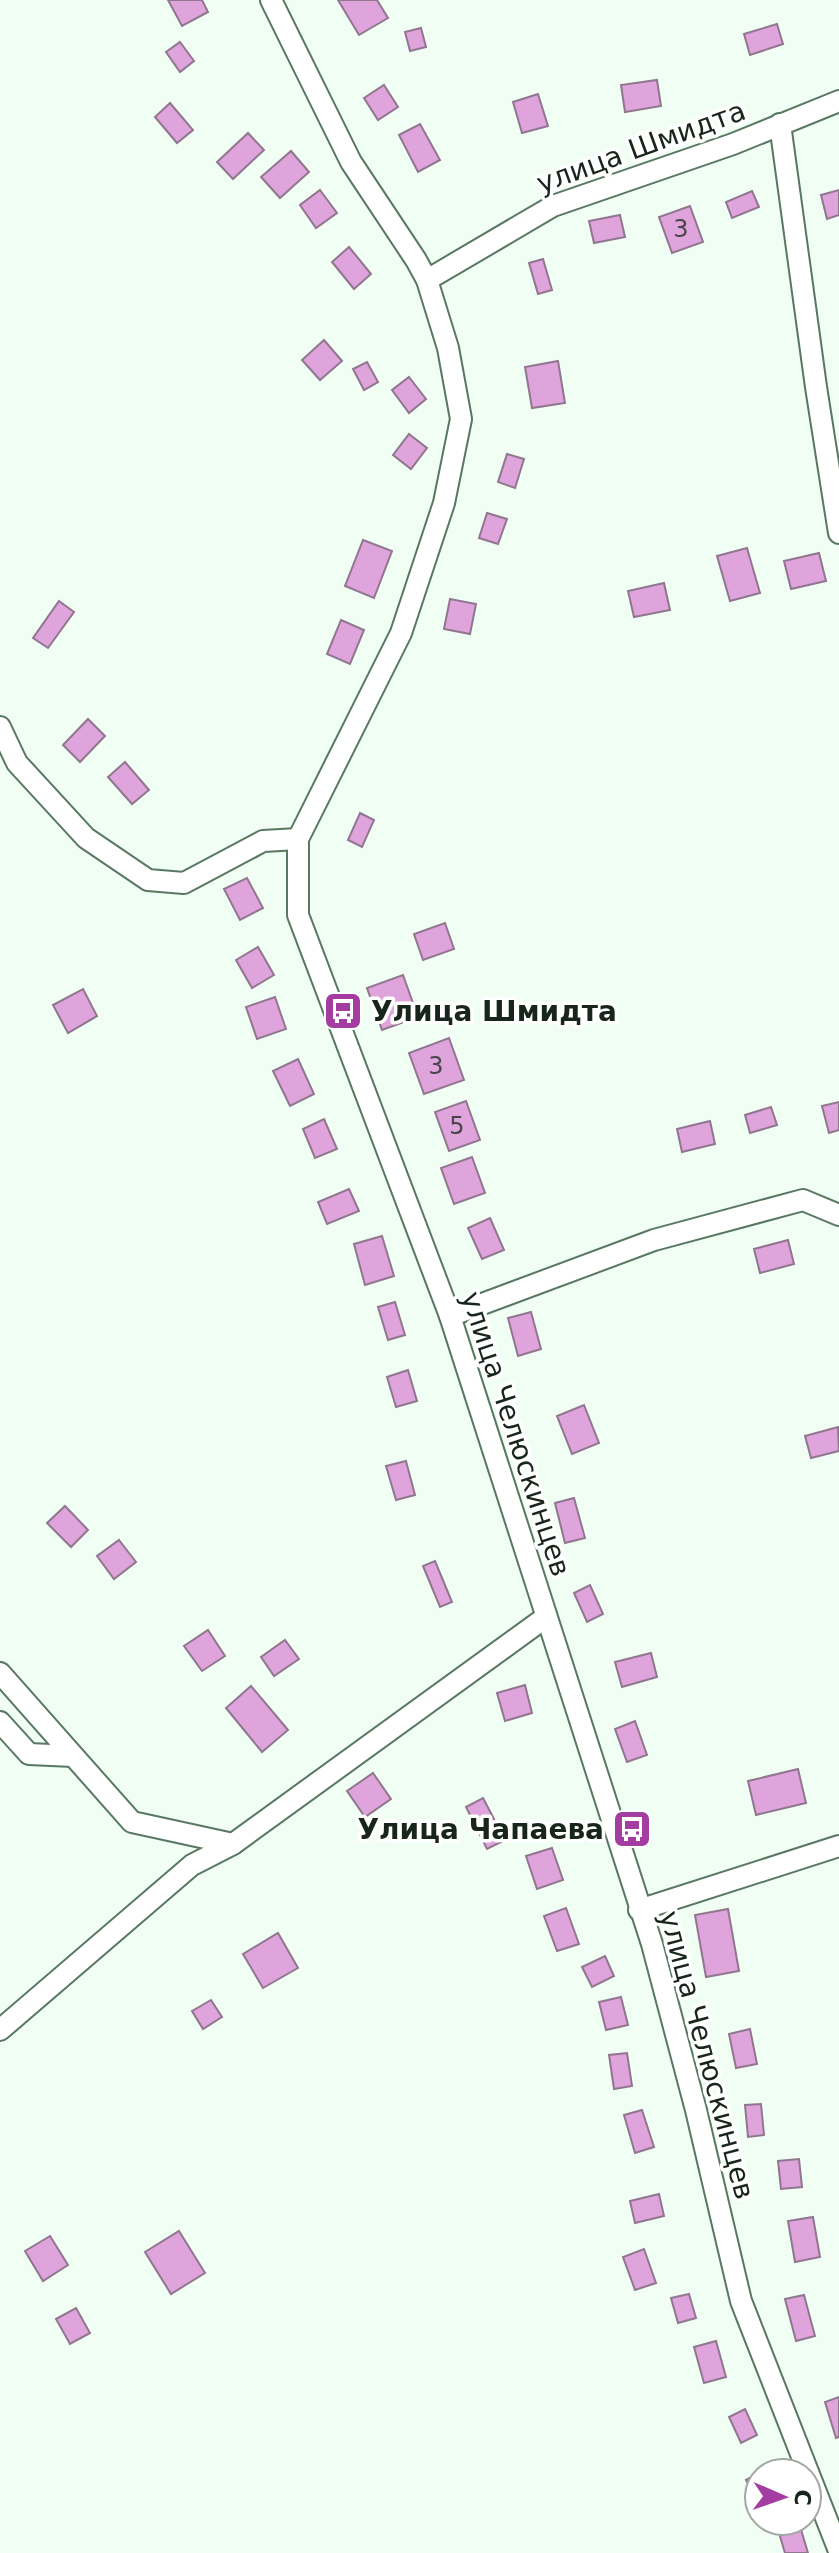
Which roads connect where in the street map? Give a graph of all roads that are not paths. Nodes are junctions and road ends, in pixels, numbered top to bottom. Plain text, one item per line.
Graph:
1 (271, 0) edge
2 (839, 101) edge
3 (780, 124) junction
4 (427, 280) junction
5 (839, 533) edge
6 (0, 727) edge
7 (9, 768) edge
8 (298, 839) junction
9 (839, 1215) edge
10 (450, 1316) junction
11 (546, 1617) junction
12 (0, 1673) edge
13 (0, 1722) edge
14 (73, 1756) junction
15 (233, 1844) junction
16 (839, 1846) edge
17 (639, 1910) junction
18 (0, 2030) edge
19 (839, 2551) edge

1 - 4 street, улица Челюскинцев
2 - 3 street, улица Шмидта
3 - 4 street, улица Шмидта
3 - 5 street
4 - 8 street, улица Челюскинцев
6 - 7 street
7 - 8 street
8 - 10 street, улица Челюскинцев
9 - 10 street
10 - 11 street, улица Челюскинцев
11 - 15 street
11 - 17 street, улица Челюскинцев
12 - 14 street
13 - 14 street
14 - 15 street
15 - 18 street
16 - 17 street
17 - 19 street, улица Челюскинцев

